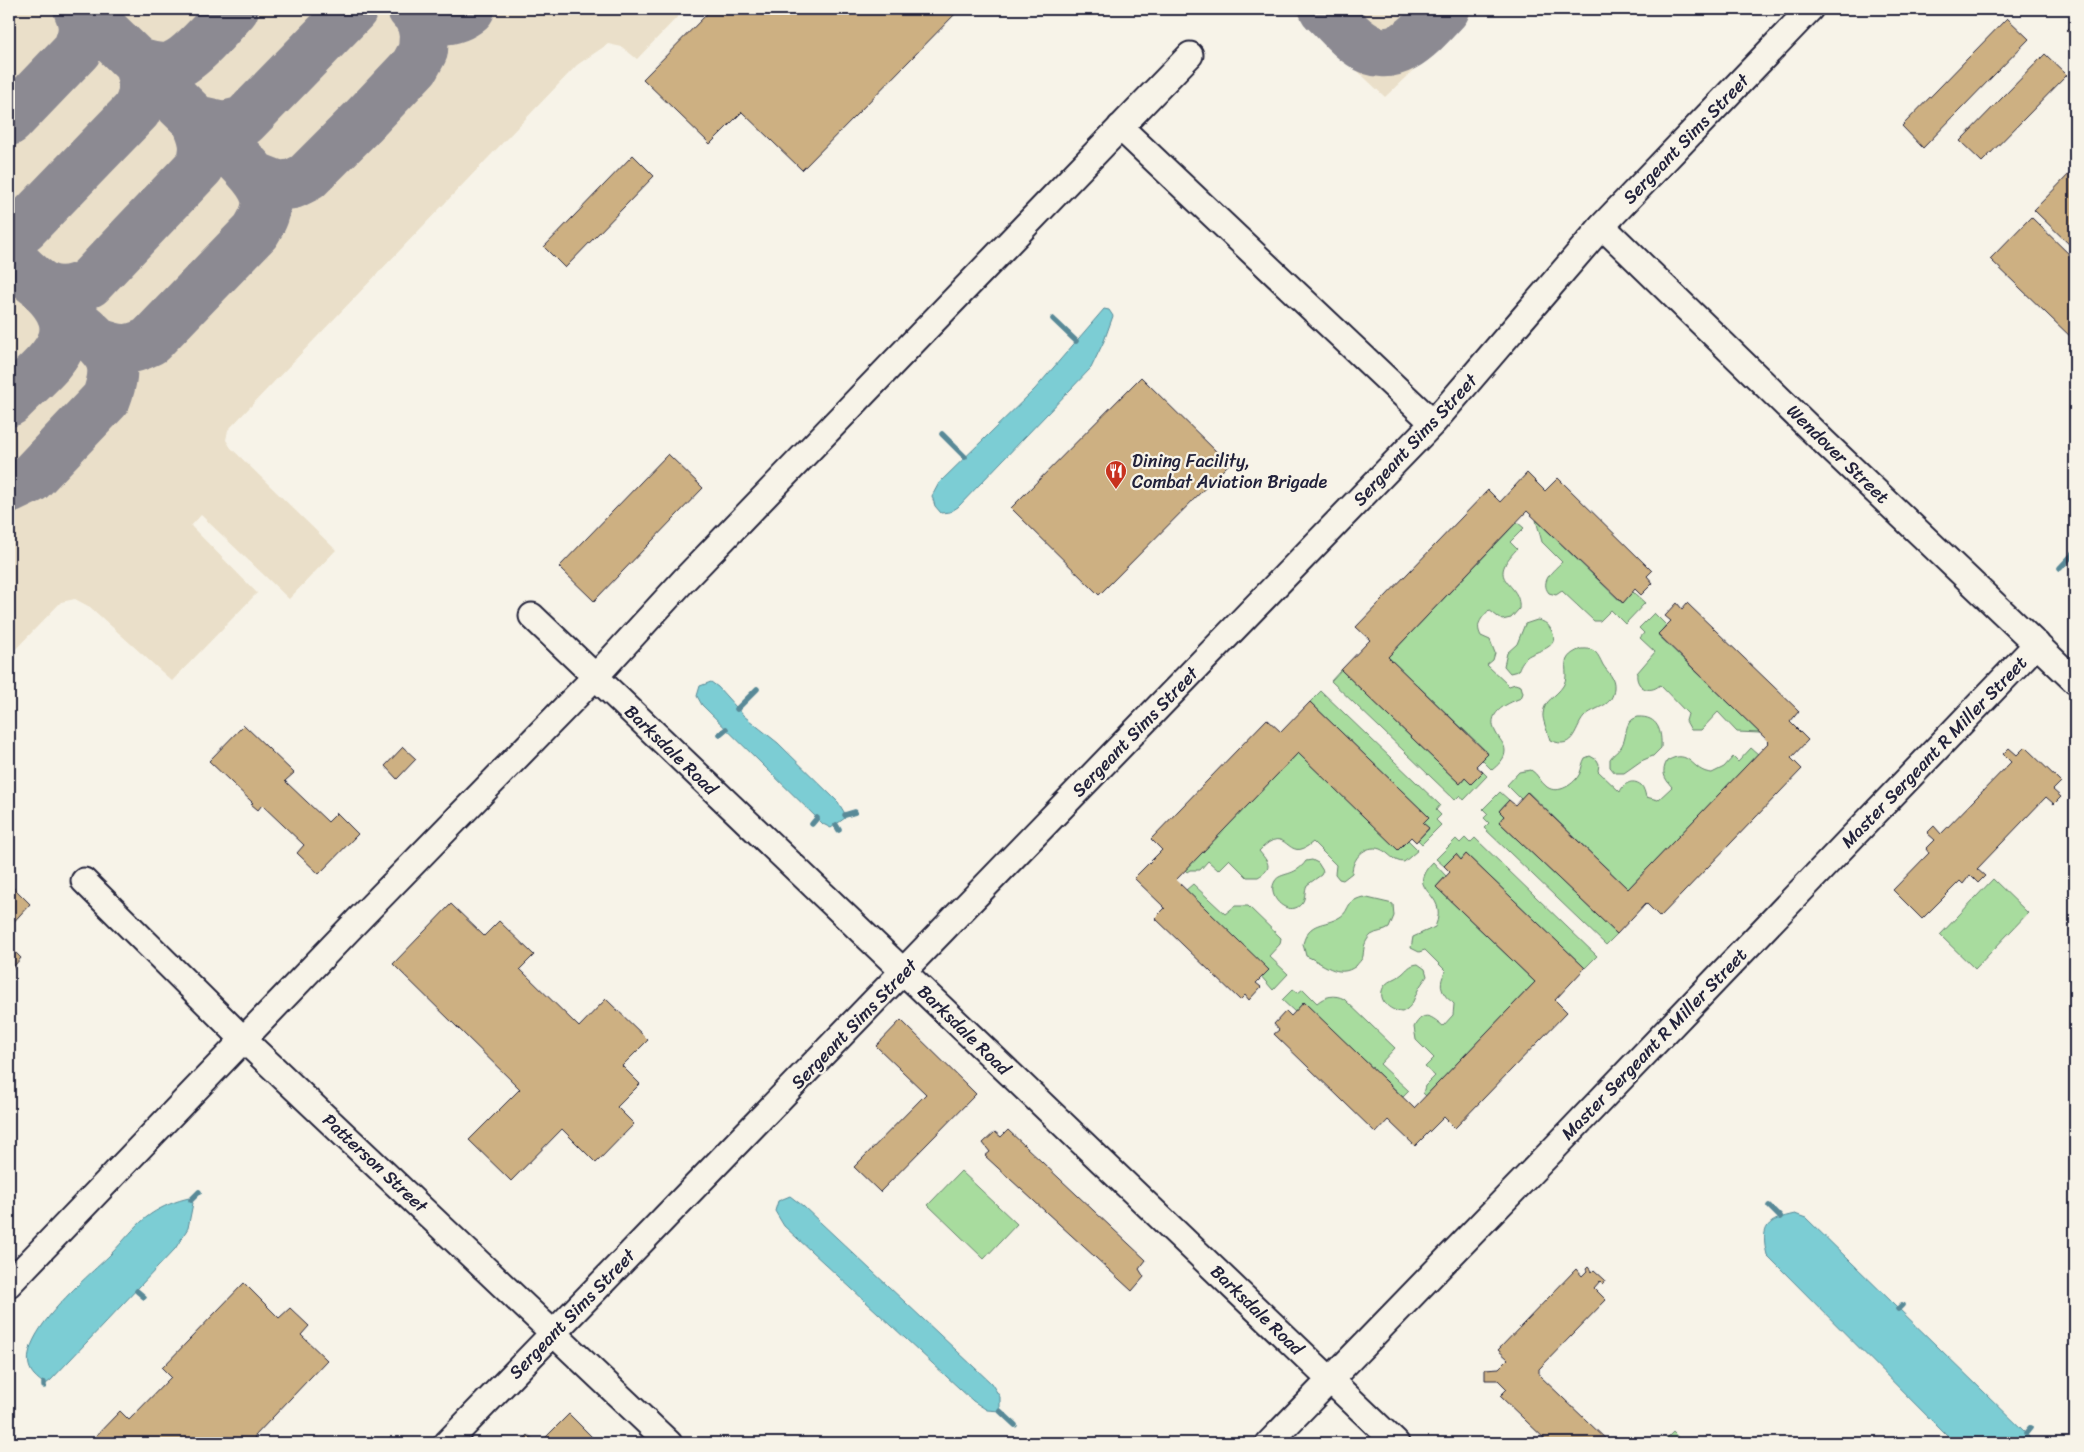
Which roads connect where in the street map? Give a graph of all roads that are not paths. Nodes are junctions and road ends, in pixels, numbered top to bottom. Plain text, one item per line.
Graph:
1 (1810, 9) edge
2 (1190, 54) dead end
3 (1120, 127) junction
4 (1602, 226) junction
5 (1433, 423) junction
6 (532, 616) dead end
7 (2037, 644) junction
8 (595, 677) junction
9 (2075, 681) edge
10 (84, 881) dead end
11 (904, 972) junction
12 (243, 1039) junction
13 (9, 1284) edge
14 (554, 1333) junction
15 (1330, 1380) junction
16 (447, 1443) edge
17 (668, 1443) edge
18 (1268, 1443) edge
19 (1396, 1443) edge

1 - 4 street, Sergeant Sims Street
2 - 3 street
3 - 5 street
3 - 8 street
4 - 5 street, Sergeant Sims Street
4 - 7 street, Wendover Street
5 - 11 street, Sergeant Sims Street
6 - 8 street, Barksdale Road
7 - 9 street, Wendover Street
7 - 15 street, Master Sergeant R Miller Street
8 - 11 street, Barksdale Road
8 - 12 street
10 - 12 street, Patterson Street
11 - 14 street, Sergeant Sims Street
11 - 15 street, Barksdale Road
12 - 13 street
12 - 14 street, Patterson Street
14 - 16 street, Sergeant Sims Street
14 - 17 street, Patterson Street
15 - 18 street, Master Sergeant R Miller Street
15 - 19 street, Barksdale Road

